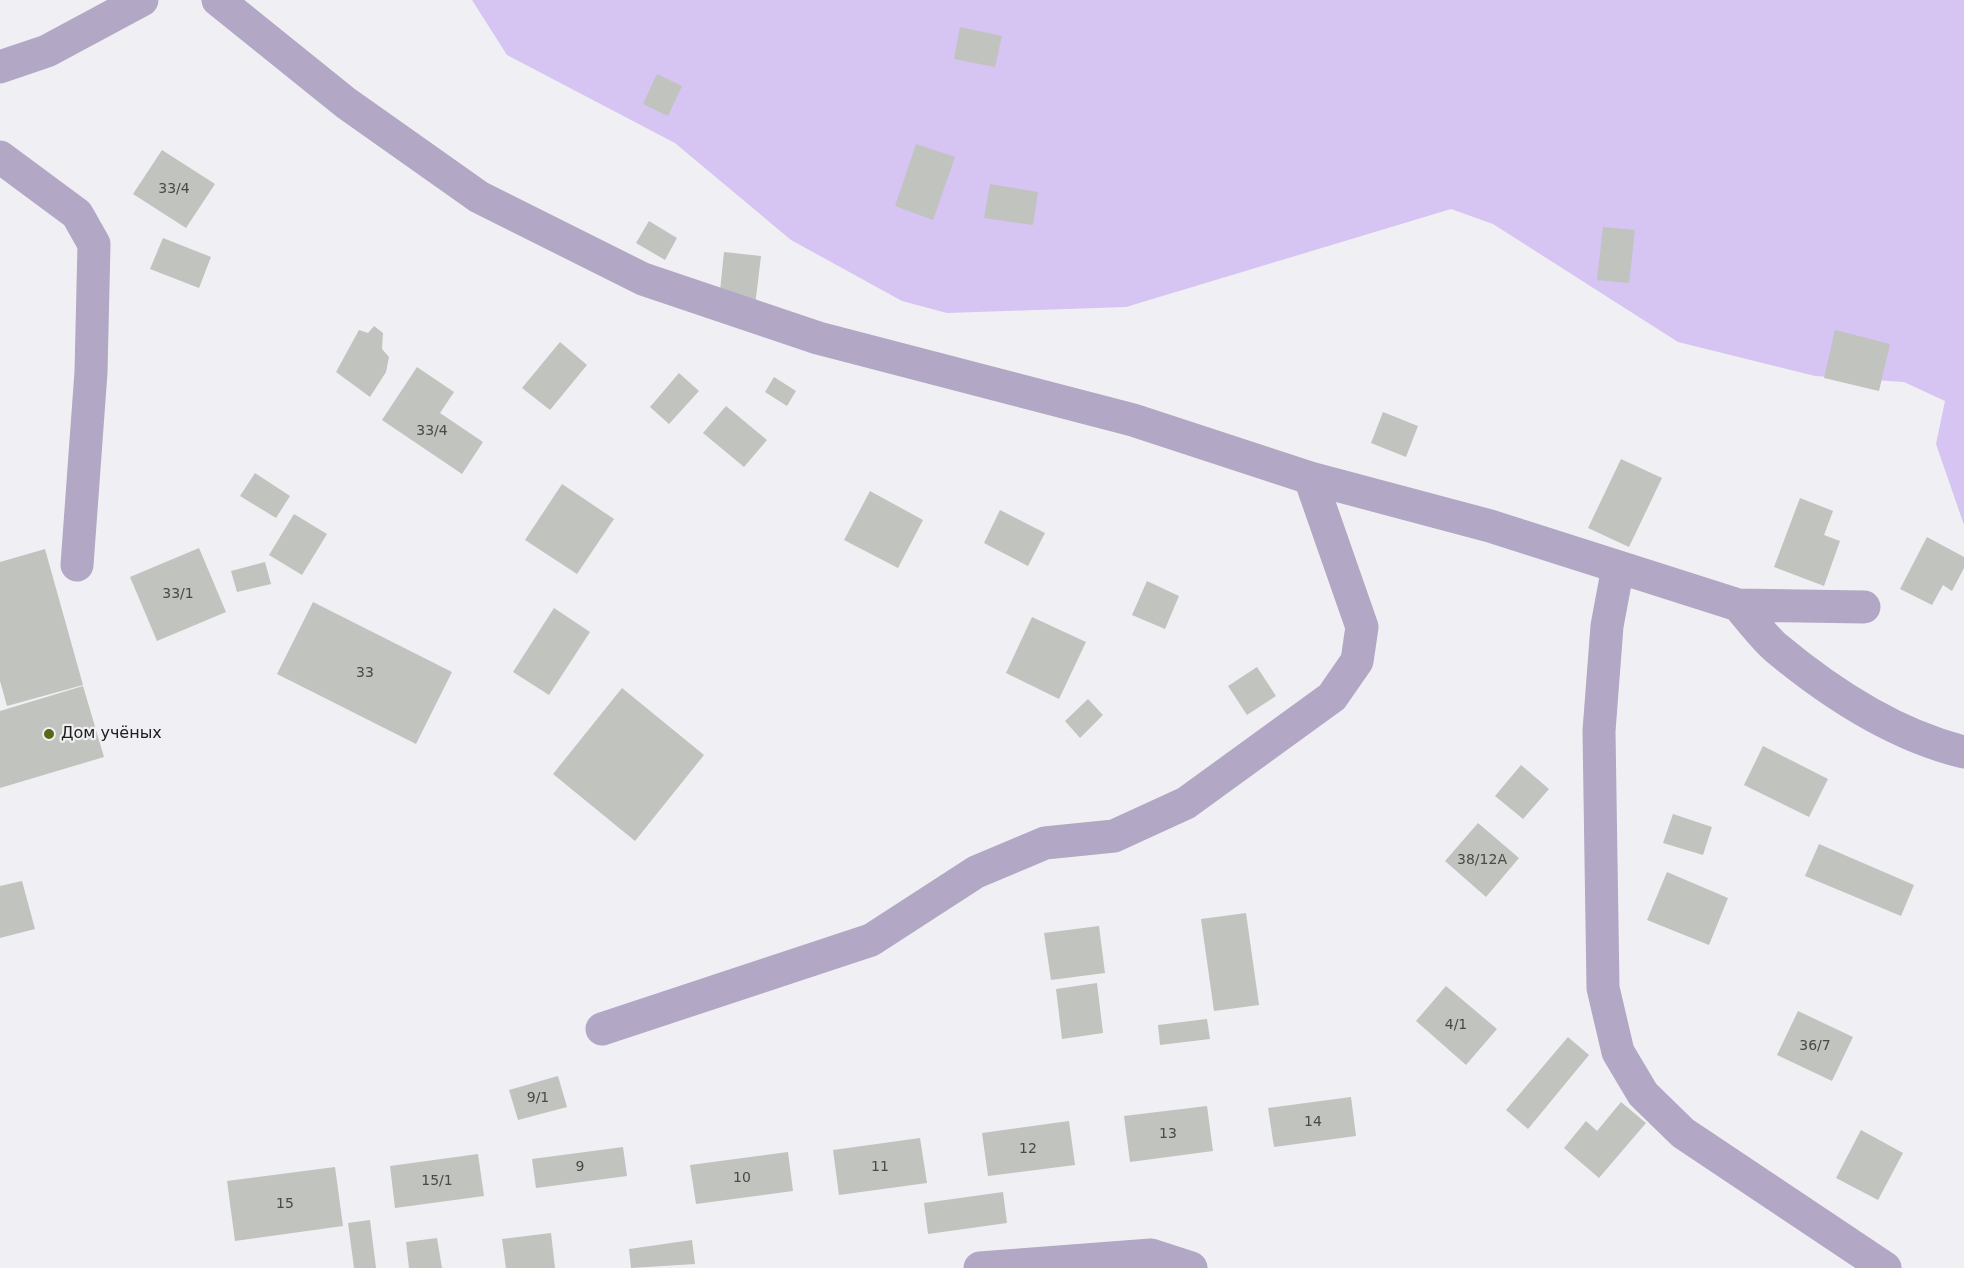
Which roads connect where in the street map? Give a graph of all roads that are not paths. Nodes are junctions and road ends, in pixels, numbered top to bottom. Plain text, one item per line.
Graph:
1 (142, 0) edge
2 (218, 0) edge
3 (0, 67) edge
4 (0, 157) edge
5 (1310, 478) junction
6 (77, 565) dead end
7 (1618, 567) junction
8 (1738, 605) junction
9 (1864, 607) dead end
10 (1964, 752) edge
11 (602, 1029) dead end
12 (980, 1268) edge
13 (1191, 1268) edge
14 (1885, 1268) edge

1 - 3 street
2 - 5 street
4 - 6 street
5 - 7 street
5 - 11 street
7 - 8 street
7 - 14 street
8 - 9 street
8 - 10 street
12 - 13 street

